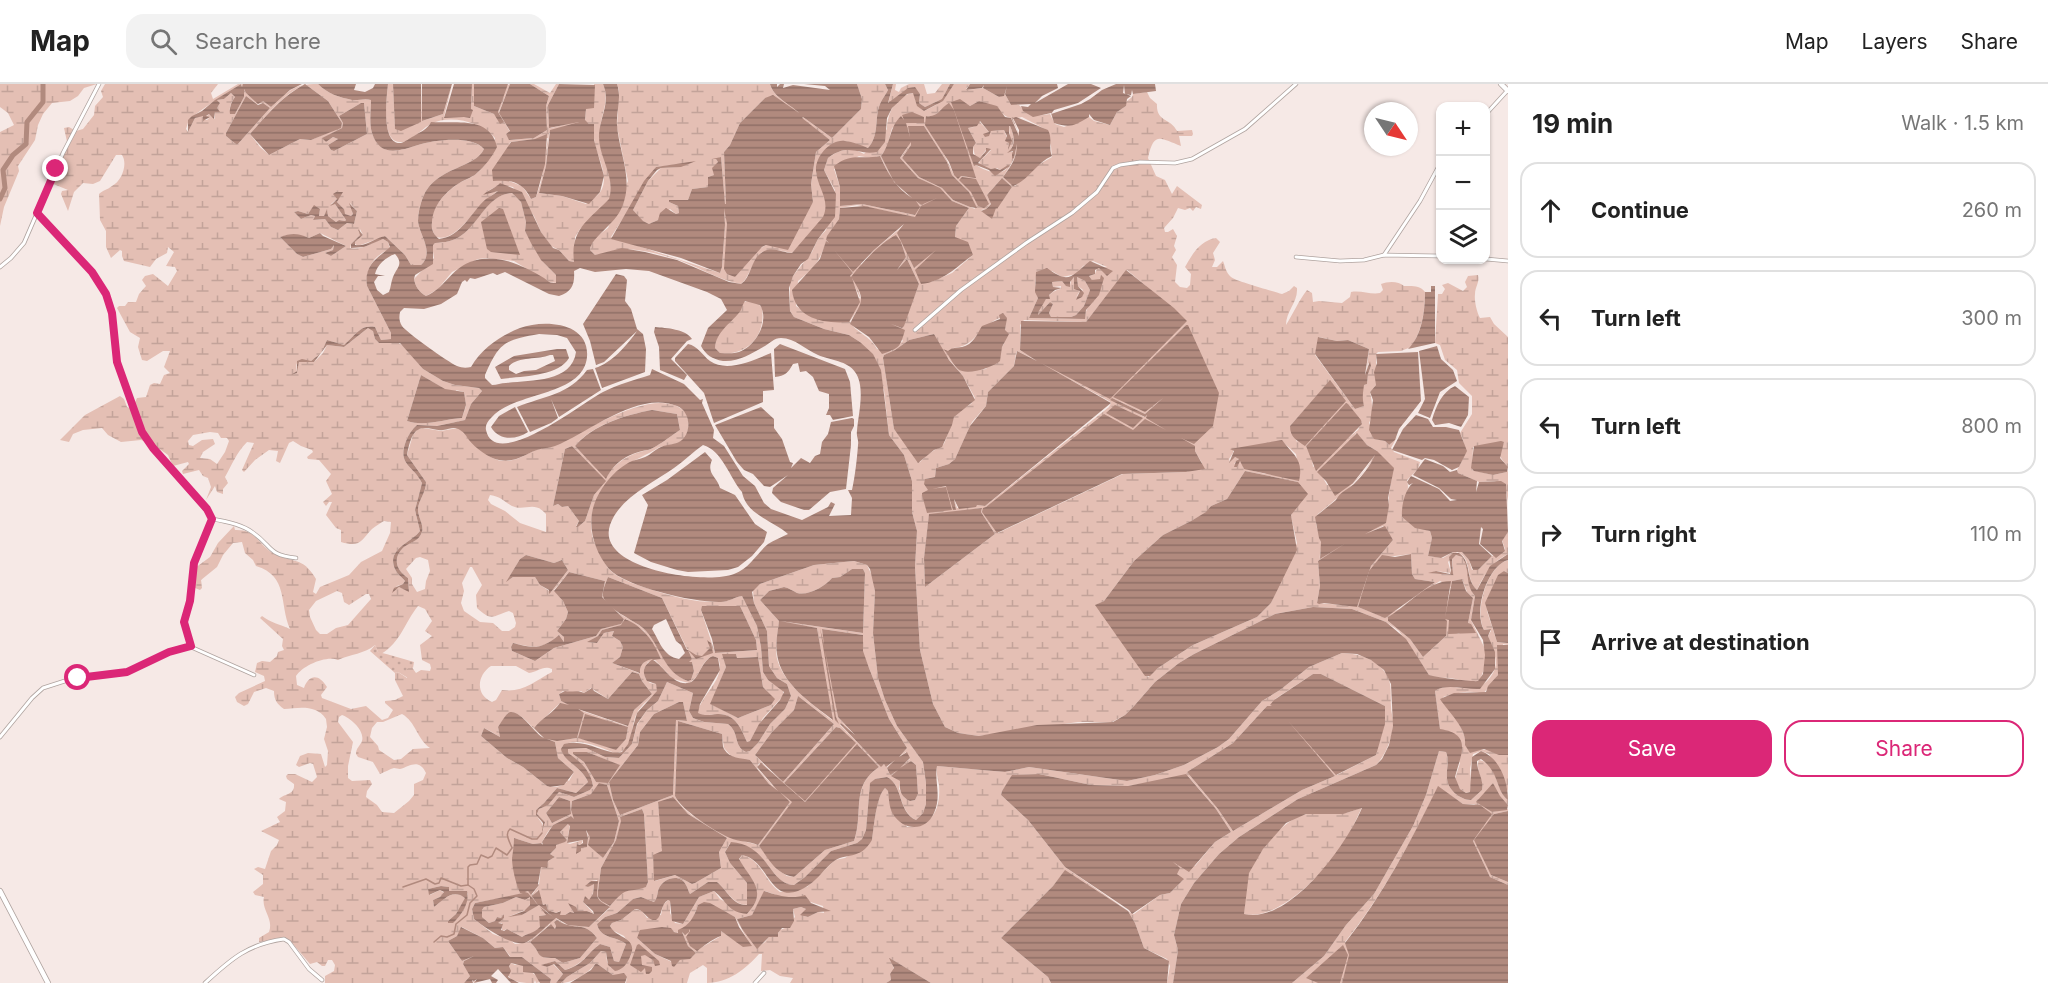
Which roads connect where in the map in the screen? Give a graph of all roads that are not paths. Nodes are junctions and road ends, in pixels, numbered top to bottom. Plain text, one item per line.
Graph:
1 (99, 84) edge
2 (1296, 84) edge
3 (1501, 84) edge
4 (1508, 91) edge
5 (1490, 109) edge
6 (1436, 171) edge
7 (37, 213) junction
8 (1384, 255) junction
9 (1436, 256) edge
10 (1296, 257) dead end
11 (1490, 259) edge
12 (1508, 261) edge
13 (0, 267) edge
14 (915, 330) dead end
15 (212, 519) junction
16 (296, 558) dead end
17 (191, 646) junction
18 (254, 675) dead end
19 (0, 737) edge
20 (0, 891) edge
21 (764, 973) dead end
22 (322, 980) dead end
23 (48, 983) edge
24 (205, 983) edge
25 (755, 983) edge

1 - 7 street
2 - 14 street
3 - 4 main road
4 - 5 street
6 - 8 street
7 - 13 street
7 - 15 street
8 - 9 street
8 - 10 street
11 - 12 street
15 - 16 street
15 - 17 street
17 - 18 street
17 - 19 street
20 - 23 main road
21 - 25 street
22 - 24 street

